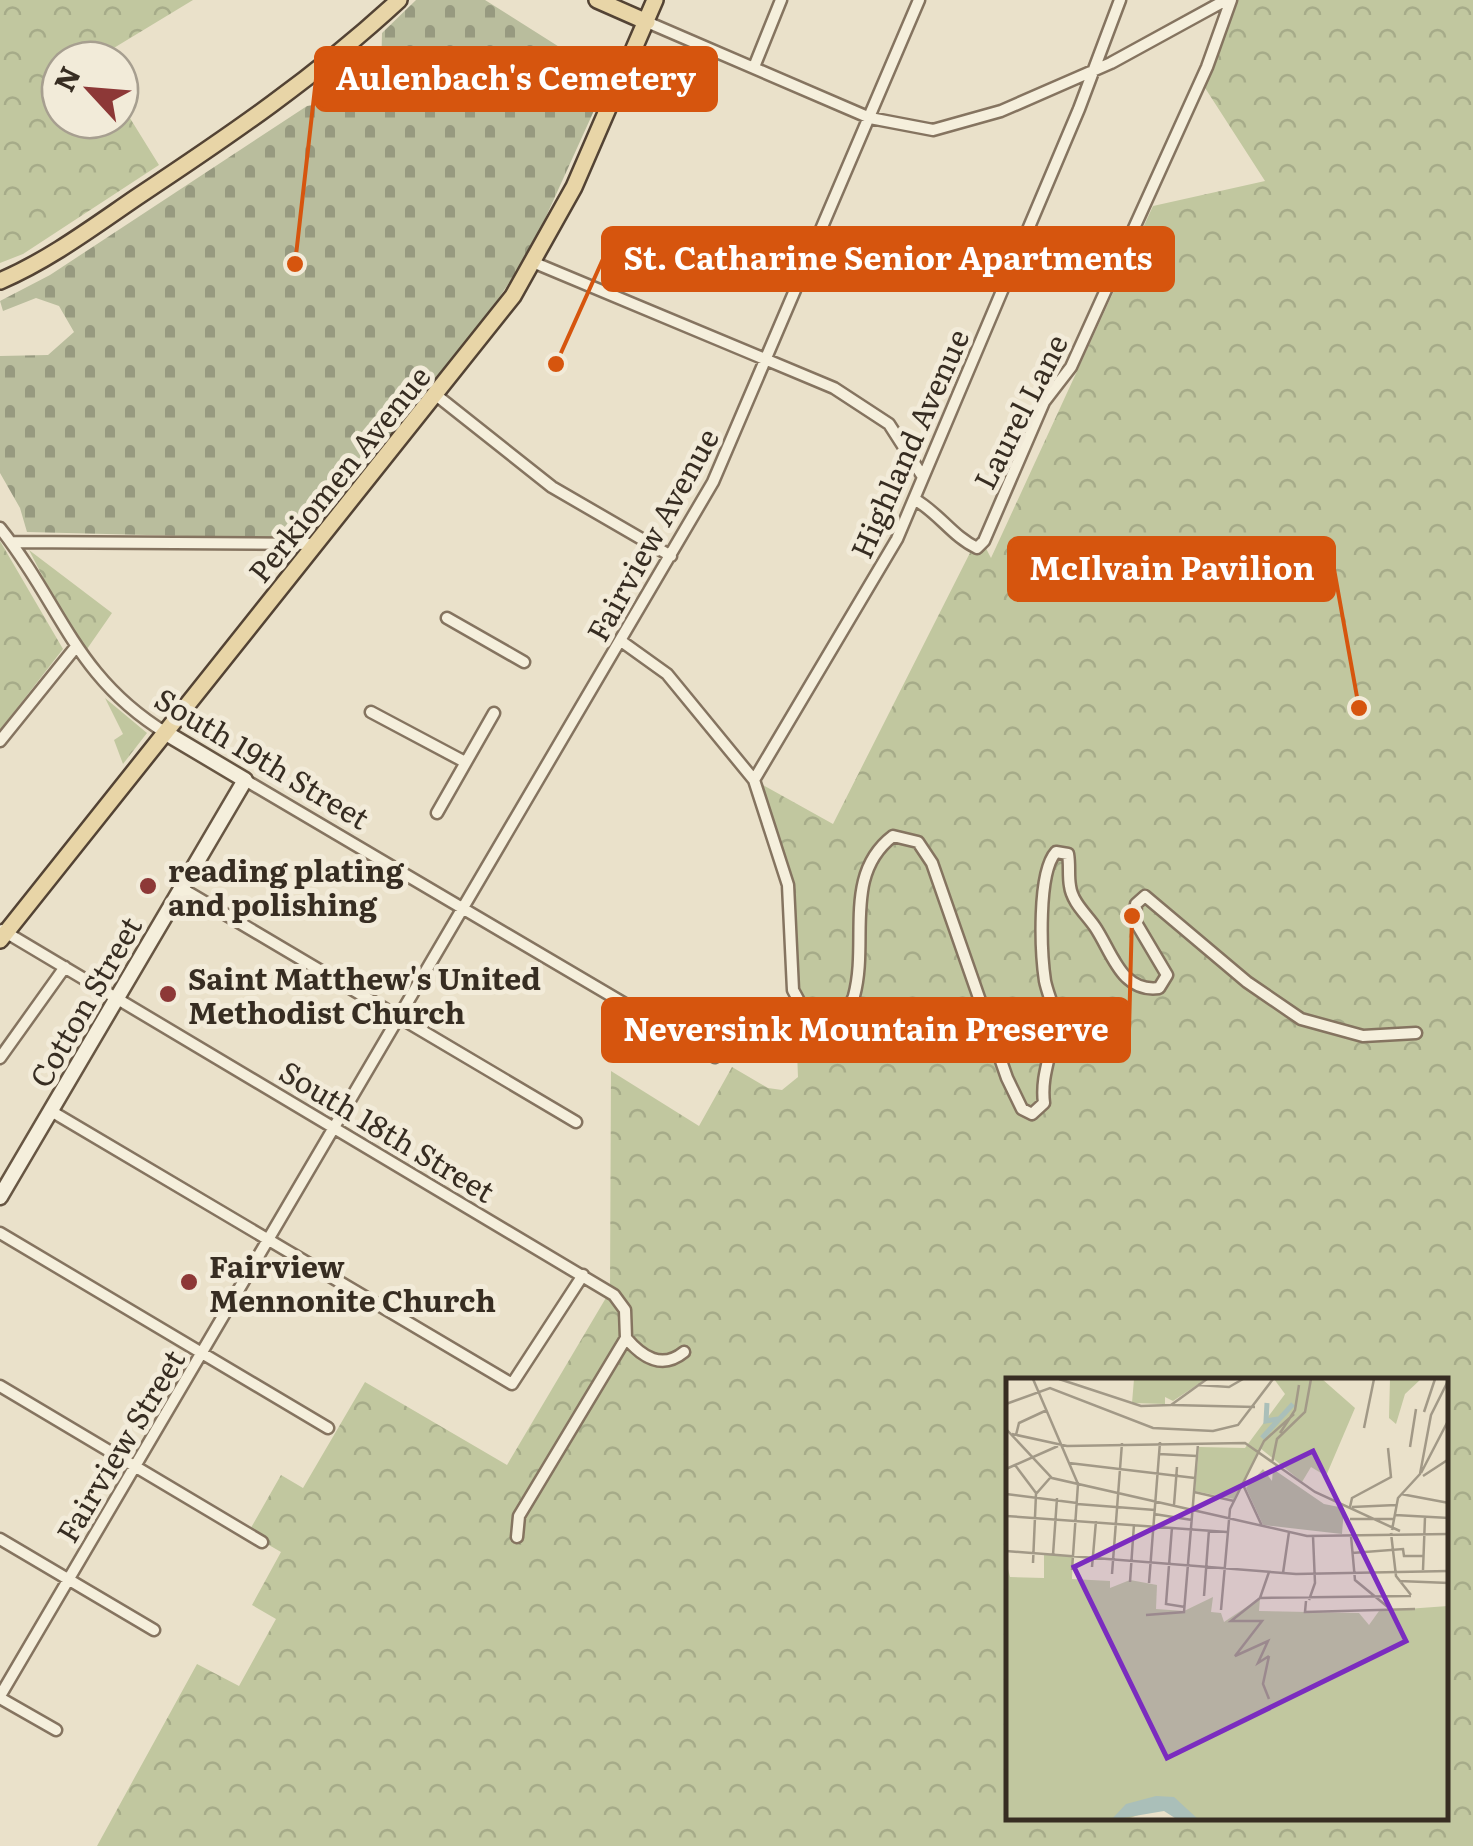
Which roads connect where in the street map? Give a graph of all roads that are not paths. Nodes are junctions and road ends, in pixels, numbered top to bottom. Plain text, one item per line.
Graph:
1 (399, 0) edge
2 (597, 0) edge
3 (655, 0) edge
4 (781, 0) edge
5 (920, 0) edge
6 (1120, 0) edge
7 (1228, 0) edge
8 (647, 22) junction
9 (1096, 66) junction
10 (754, 67) junction
11 (870, 118) junction
12 (535, 263) junction
13 (0, 280) edge
14 (766, 360) junction
15 (436, 394) junction
16 (923, 478) junction
17 (914, 500) junction
18 (0, 528) edge
19 (12, 542) junction
20 (316, 544) junction
21 (670, 556) junction
22 (447, 618) dead end
23 (622, 641) junction
24 (75, 648) junction
25 (524, 662) dead end
26 (371, 712) dead end
27 (494, 713) dead end
28 (166, 733) junction
29 (0, 740) edge
30 (465, 762) junction
31 (245, 780) junction
32 (754, 780) junction
33 (437, 813) dead end
34 (182, 888) junction
35 (464, 910) junction
36 (2, 934) edge
37 (65, 967) junction
38 (117, 998) junction
39 (400, 1018) junction
40 (1416, 1033) dead end
41 (715, 1057) dead end
42 (0, 1058) edge
43 (51, 1111) junction
44 (576, 1122) dead end
45 (335, 1128) junction
46 (0, 1198) edge
47 (0, 1233) edge
48 (269, 1241) junction
49 (583, 1275) junction
50 (627, 1333) junction
51 (684, 1352) dead end
52 (202, 1354) junction
53 (0, 1386) edge
54 (328, 1428) dead end
55 (135, 1466) junction
56 (517, 1537) dead end
57 (0, 1538) edge
58 (262, 1542) dead end
59 (69, 1579) junction
60 (154, 1630) dead end
61 (0, 1697) edge
62 (56, 1730) dead end

1 - 13 main road
2 - 8 main road
3 - 8 main road, Perkiomen Avenue
4 - 10 street
5 - 11 street, Fairview Avenue
6 - 9 street, Highland Avenue
7 - 9 street
7 - 17 street, Laurel Lane
8 - 10 street
8 - 12 main road, Perkiomen Avenue
9 - 11 street
9 - 16 street, Highland Avenue
10 - 11 street
11 - 14 street, Fairview Avenue
12 - 14 street
12 - 15 main road, Perkiomen Avenue
14 - 16 street
14 - 21 street, Fairview Avenue
15 - 20 main road, Perkiomen Avenue
15 - 21 street
16 - 17 street, Highland Avenue
17 - 32 street, Highland Avenue
18 - 19 street, South 19th Street
19 - 20 street
19 - 24 street, South 19th Street
20 - 28 main road, Perkiomen Avenue
21 - 23 street, Fairview Avenue
22 - 25 street
23 - 32 street
23 - 35 street, Fairview Avenue
24 - 28 street, South 19th Street
24 - 29 street
26 - 30 street
27 - 30 street
28 - 31 street, South 19th Street
28 - 36 main road, Perkiomen Avenue
30 - 33 street
31 - 34 street, Cotton Street
31 - 35 street, South 19th Street
32 - 40 street
34 - 38 street, Cotton Street
34 - 39 street
35 - 39 street, Fairview Street
35 - 41 street, South 19th Street
36 - 37 street, South 18th Street
37 - 38 street, South 18th Street
37 - 42 street
38 - 43 street, Cotton Street
38 - 45 street, South 18th Street
39 - 44 street
39 - 45 street, Fairview Street
43 - 46 street, Cotton Street
43 - 48 street
45 - 48 street, Fairview Street
45 - 49 street, South 18th Street
47 - 52 street
48 - 49 street
48 - 52 street, Fairview Street
49 - 50 street, South 18th Street
50 - 51 street
50 - 56 street
52 - 54 street
52 - 55 street, Fairview Street
53 - 55 street
55 - 58 street
55 - 59 street, Fairview Street
57 - 59 street
59 - 60 street
59 - 61 street, Fairview Street
61 - 62 street

